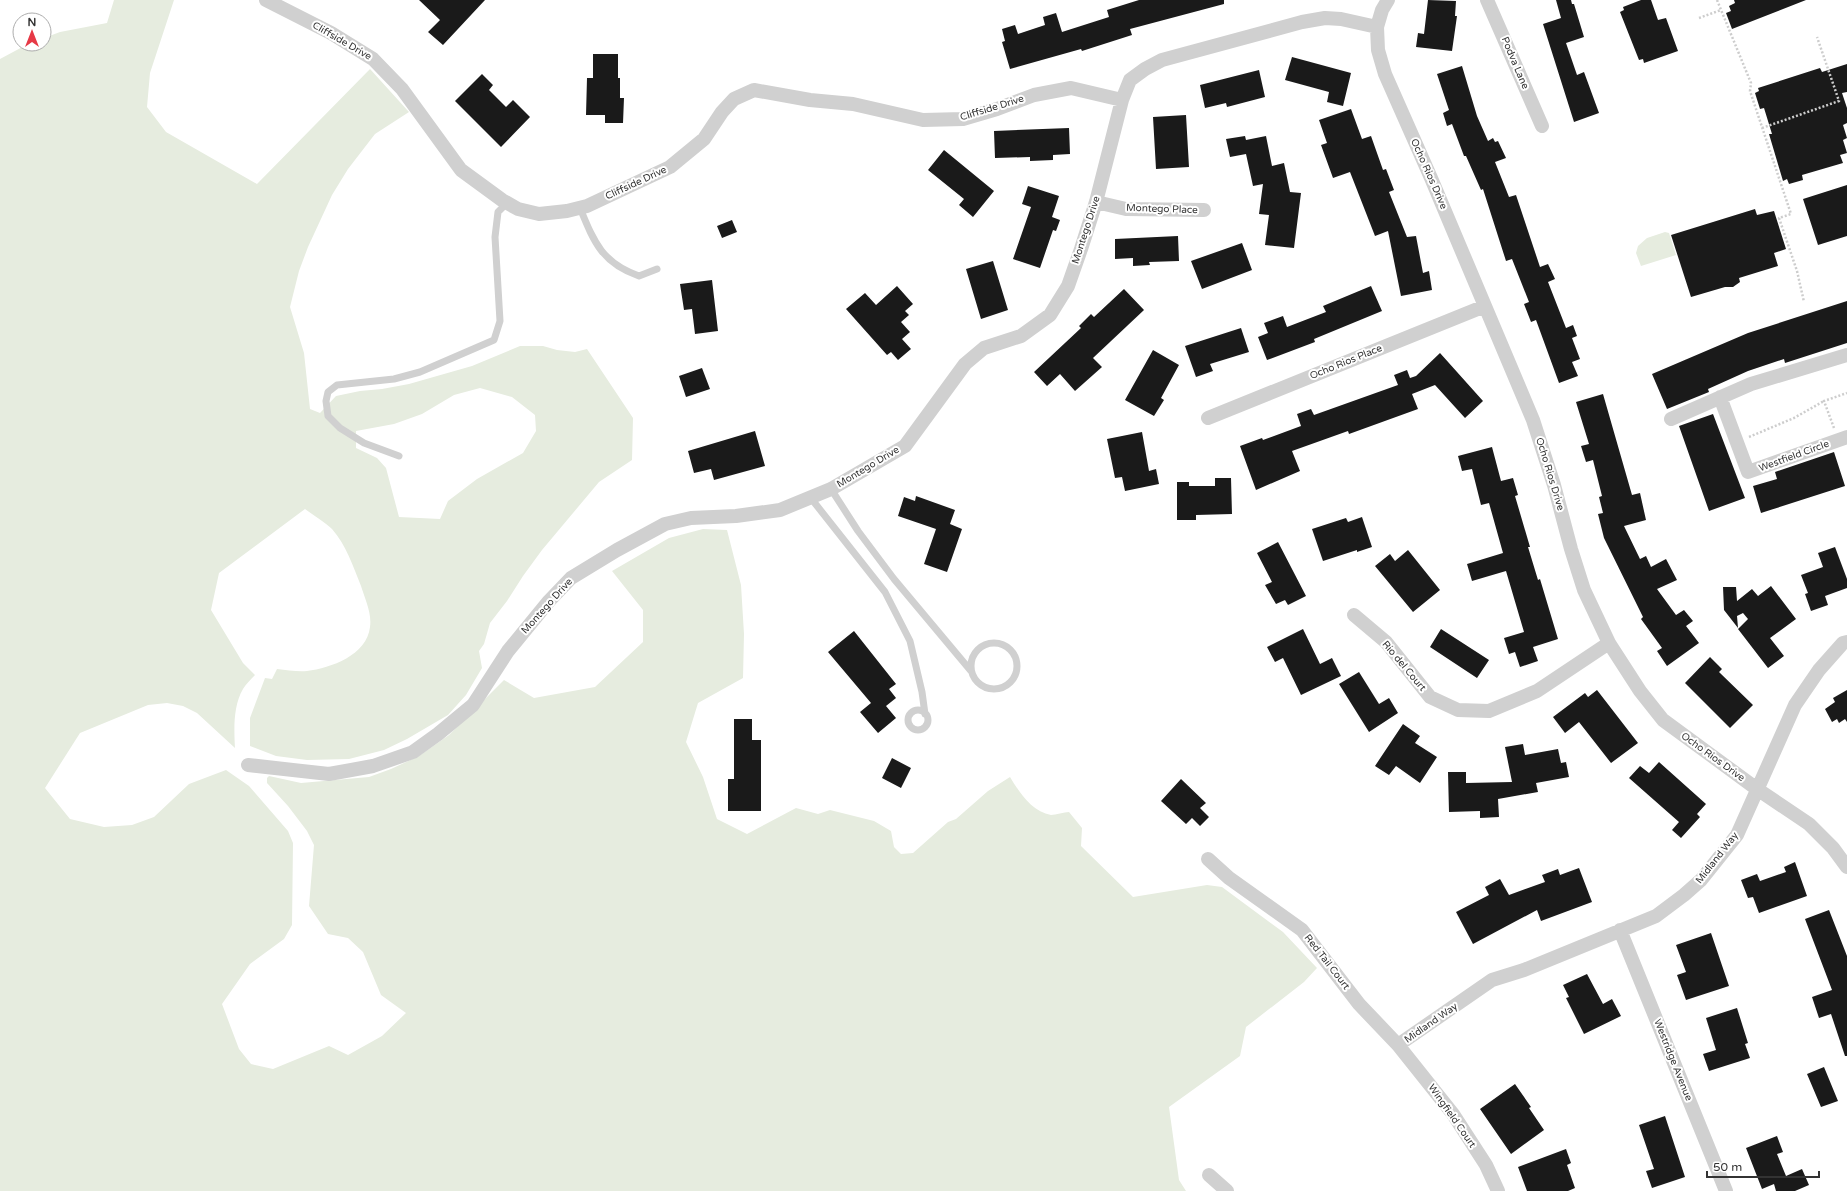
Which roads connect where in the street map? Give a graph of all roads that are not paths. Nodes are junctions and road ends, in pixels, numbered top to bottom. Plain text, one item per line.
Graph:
1 (266, 0) edge
2 (1388, 0) edge
3 (1487, 0) edge
4 (1377, 27) junction
5 (1122, 100) junction
6 (1542, 126) dead end
7 (1096, 202) junction
8 (507, 203) junction
9 (580, 208) junction
10 (1204, 210) dead end
11 (657, 269) dead end
12 (1485, 306) junction
13 (1847, 355) edge
14 (1720, 397) junction
15 (1208, 418) dead end
16 (1671, 420) dead end
17 (1842, 438) edge
18 (399, 456) dead end
19 (831, 489) junction
20 (810, 497) junction
21 (1354, 615) dead end
22 (1847, 642) edge
23 (1609, 644) junction
24 (971, 671) junction
25 (925, 714) dead end
26 (248, 765) dead end
27 (1757, 789) junction
28 (1208, 859) dead end
29 (1847, 867) edge
30 (1620, 930) junction
31 (1398, 1046) junction
32 (1209, 1175) dead end
33 (1227, 1191) edge
34 (1498, 1191) edge
35 (1726, 1191) edge

1 - 8 street, Cliffside Drive
2 - 4 street, Ocho Rios Drive
3 - 6 street, Podva Lane
4 - 5 street, Montego Drive
4 - 12 street, Ocho Rios Drive
5 - 7 street, Montego Drive
5 - 9 street, Cliffside Drive
7 - 10 street, Montego Place
7 - 19 street, Montego Drive
8 - 9 street, Cliffside Drive
8 - 18 lane
9 - 11 lane
12 - 15 street, Ocho Rios Place
12 - 23 street, Ocho Rios Drive
13 - 14 street
14 - 16 street
14 - 17 street, Westfield Circle
19 - 20 street, Montego Drive
19 - 24 lane
20 - 25 lane
20 - 26 street, Montego Drive
21 - 23 street, Rio del Court
22 - 27 street, Midland Way
23 - 27 street, Ocho Rios Drive
24 - 24 lane
27 - 29 street, Ocho Rios Drive
27 - 30 street, Midland Way
28 - 31 street, Red Tail Court
30 - 31 street, Midland Way
30 - 35 street, Westridge Avenue
31 - 34 street, Wingfield Court
32 - 33 street

